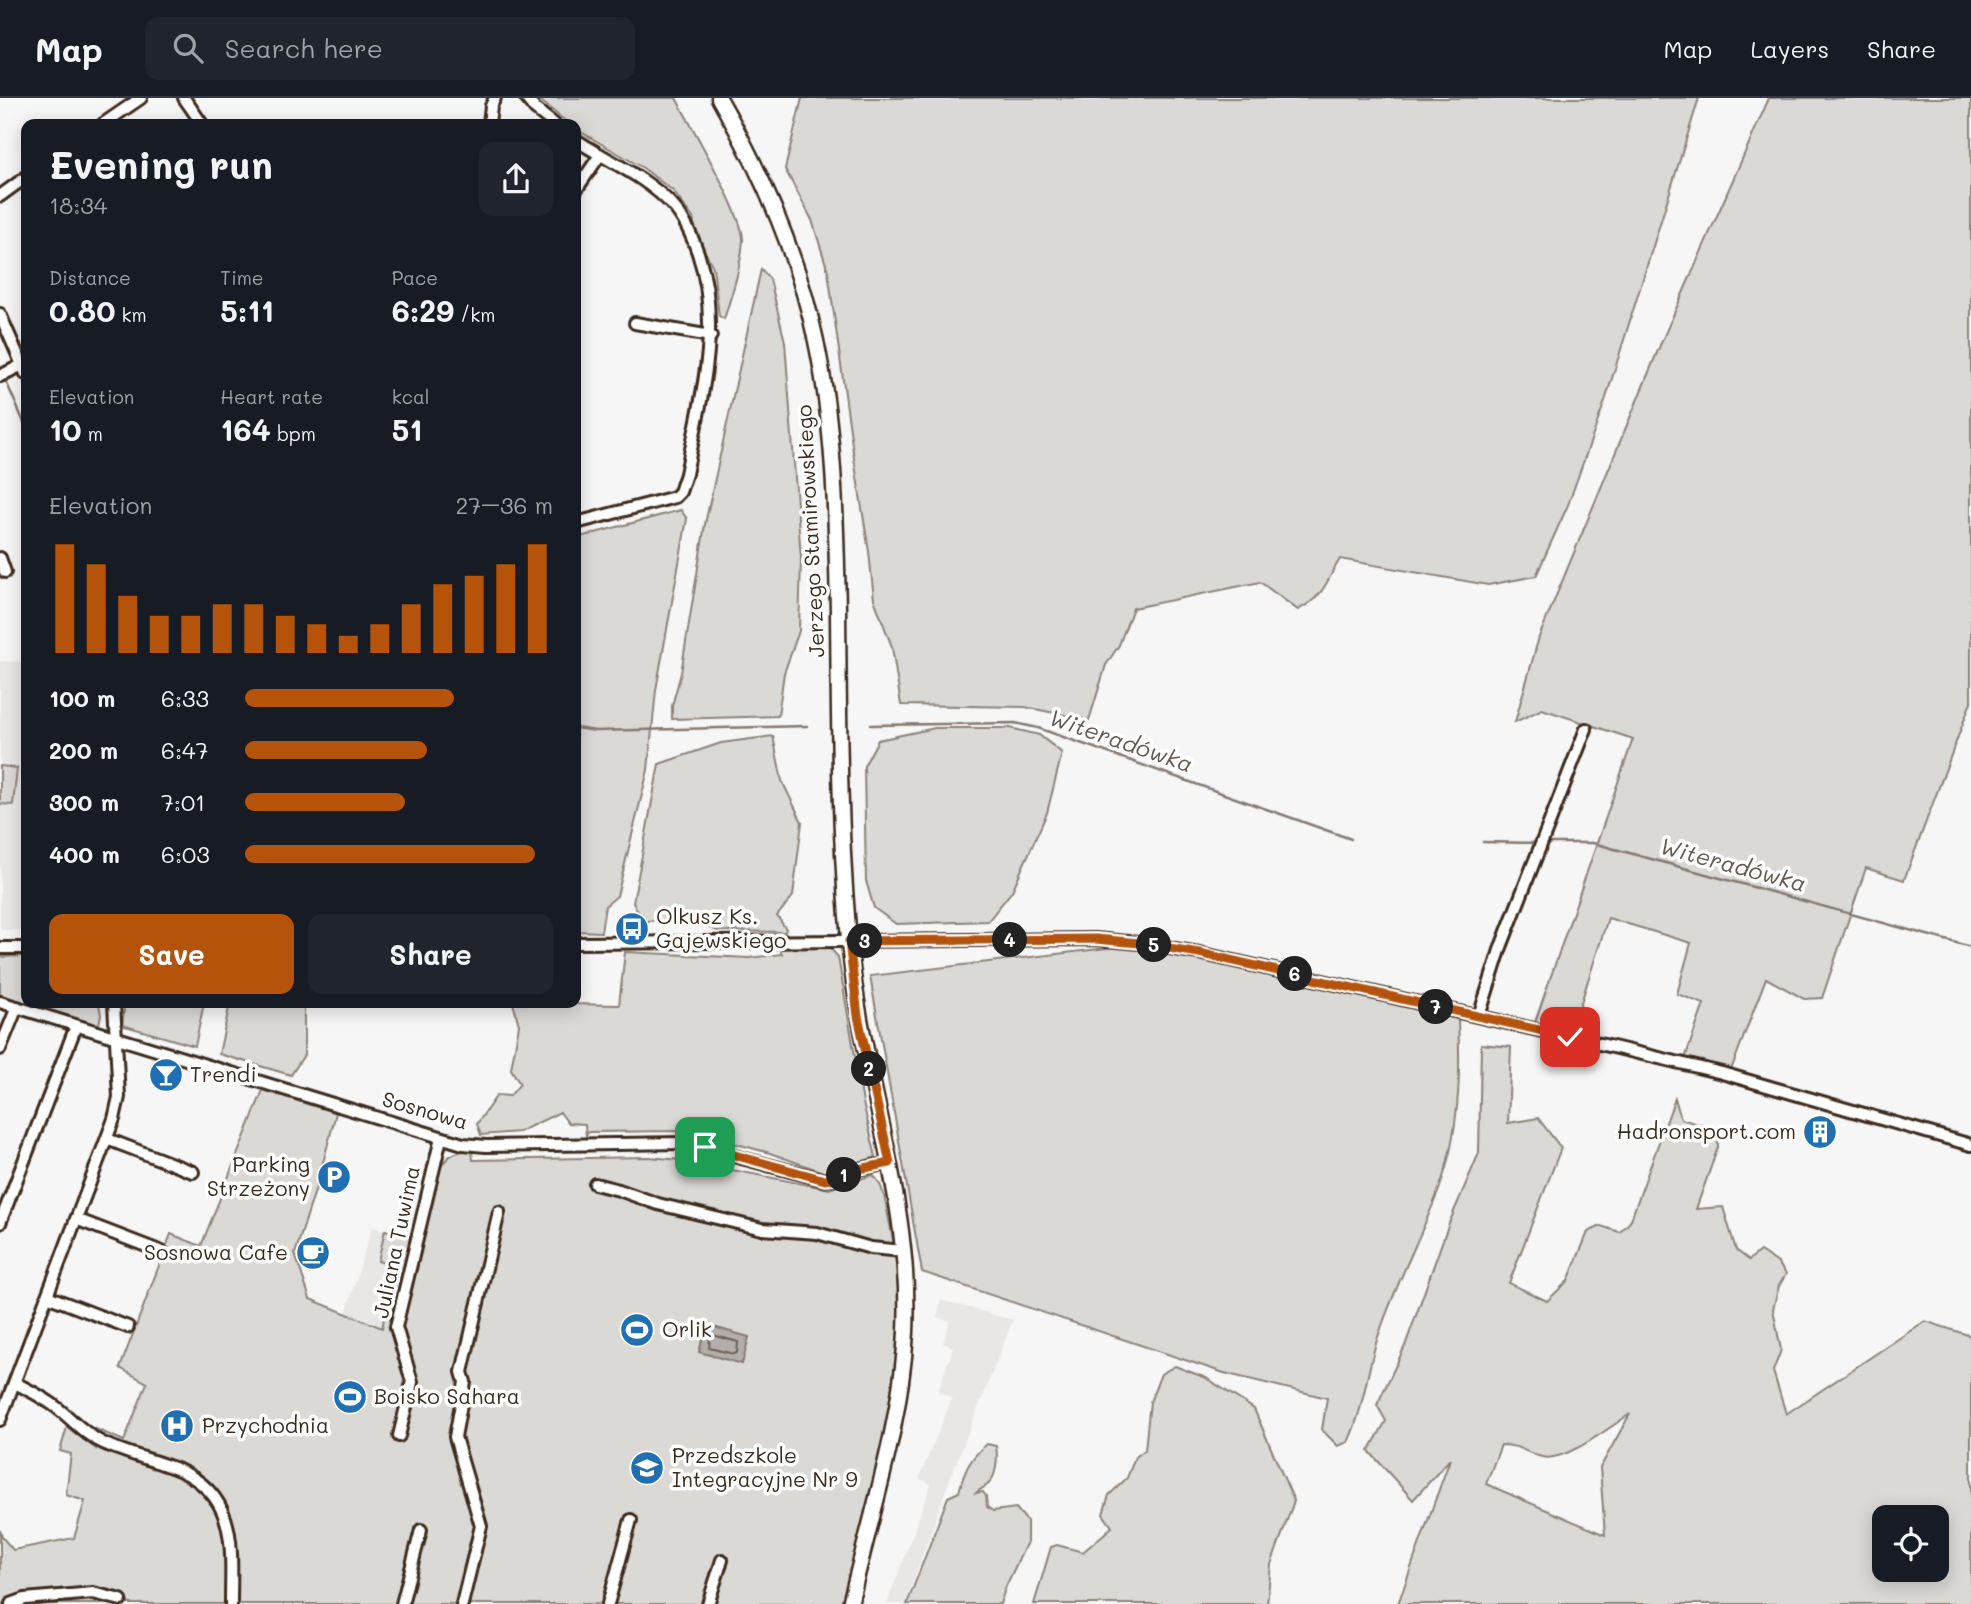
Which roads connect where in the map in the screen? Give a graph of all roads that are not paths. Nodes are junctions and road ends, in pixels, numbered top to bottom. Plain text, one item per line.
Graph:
1 (141, 98) edge
2 (184, 98) edge
3 (495, 98) edge
4 (526, 98) edge
5 (719, 98) edge
6 (110, 119) edge
7 (199, 119) edge
8 (489, 119) edge
9 (548, 119) edge
10 (581, 143) edge
11 (600, 155) junction
12 (21, 181) edge
13 (581, 183) edge
14 (0, 196) edge
15 (0, 314) edge
16 (635, 323) dead end
17 (711, 336) junction
18 (21, 363) edge
19 (21, 371) edge
20 (3, 374) edge
21 (581, 522) edge
22 (0, 558) edge
23 (5, 572) dead end
24 (1586, 729) dead end
25 (849, 941) junction
26 (581, 943) edge
27 (0, 948) edge
28 (21, 948) edge
29 (0, 1002) edge
30 (16, 1007) junction
31 (114, 1008) edge
32 (1479, 1016) junction
33 (76, 1026) junction
34 (117, 1039) junction
35 (0, 1049) edge
36 (441, 1138) junction
37 (107, 1139) junction
38 (1971, 1144) edge
39 (890, 1163) junction
40 (193, 1172) dead end
41 (595, 1184) dead end
42 (499, 1212) dead end
43 (76, 1219) junction
44 (0, 1223) edge
45 (903, 1251) junction
46 (162, 1252) dead end
47 (47, 1296) junction
48 (128, 1327) dead end
49 (15, 1383) junction
50 (0, 1420) edge
51 (399, 1436) dead end
52 (631, 1520) dead end
53 (421, 1530) dead end
54 (722, 1560) dead end
55 (121, 1600) dead end
56 (11, 1604) edge
57 (231, 1604) edge
58 (402, 1604) edge
59 (462, 1604) edge
60 (608, 1604) edge
61 (708, 1604) edge
62 (850, 1604) edge

1 - 6 street
2 - 7 street
3 - 8 street
4 - 9 street
5 - 25 main road, Jerzego Stamirowskiego
10 - 11 street
11 - 13 street
11 - 17 street
12 - 14 street
15 - 18 street
16 - 17 street
17 - 21 street
19 - 20 street
22 - 23 street
24 - 32 street
25 - 26 street
25 - 32 street
25 - 39 main road, Jerzego Stamirowskiego
27 - 28 street
29 - 30 street, Sosnowa
30 - 33 street, Sosnowa
30 - 35 street
31 - 34 street
32 - 38 street
33 - 34 street, Sosnowa
33 - 44 street
34 - 36 street, Sosnowa
34 - 37 street
36 - 39 street, Sosnowa
36 - 51 street, Juliana Tuwima
37 - 40 street
37 - 43 street
39 - 45 main road, Jerzego Stamirowskiego
41 - 45 street
42 - 59 street
43 - 46 street
43 - 47 street
45 - 62 main road, Jerzego Stamirowskiego
47 - 48 street
47 - 49 street
49 - 50 street
49 - 57 street
52 - 60 street
53 - 58 street
54 - 61 street
55 - 56 street

